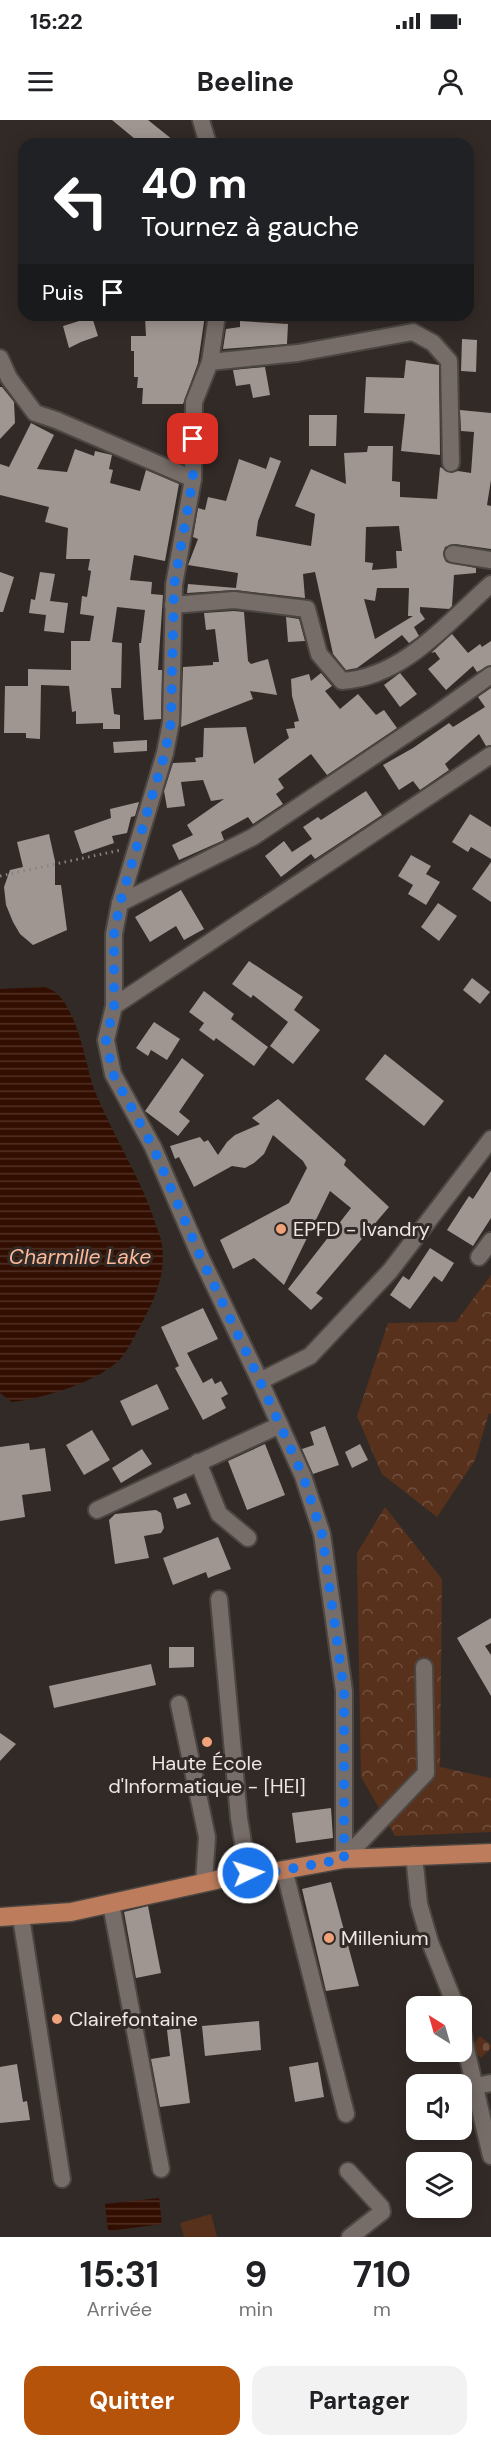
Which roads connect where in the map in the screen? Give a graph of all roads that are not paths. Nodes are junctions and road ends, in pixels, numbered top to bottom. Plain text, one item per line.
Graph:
1 (201, 120) edge
2 (206, 138) edge
3 (216, 321) edge
4 (0, 358) edge
5 (210, 362) junction
6 (451, 464) dead end
7 (193, 479) junction
8 (453, 554) dead end
9 (491, 560) edge
10 (491, 584) edge
11 (173, 605) junction
12 (491, 675) edge
13 (491, 755) edge
14 (120, 903) junction
15 (114, 1006) junction
16 (491, 1139) edge
17 (491, 1241) edge
18 (479, 1257) dead end
19 (260, 1381) junction
20 (280, 1425) junction
21 (198, 1462) junction
22 (97, 1510) dead end
23 (248, 1538) dead end
24 (219, 1599) dead end
25 (424, 1667) dead end
26 (179, 1704) dead end
27 (491, 1853) edge
28 (414, 1855) junction
29 (344, 1859) junction
30 (284, 1869) junction
31 (248, 1873) junction
32 (204, 1883) junction
33 (111, 1904) junction
34 (0, 1917) edge
35 (21, 1917) junction
36 (451, 1996) edge
37 (472, 2057) edge
38 (483, 2085) edge
39 (346, 2114) dead end
40 (491, 2156) edge
41 (161, 2169) dead end
42 (348, 2171) dead end
43 (62, 2179) dead end
44 (350, 2237) edge

1 - 2 street
3 - 5 street
4 - 7 street
5 - 6 street
5 - 7 street
7 - 11 street
8 - 9 street
10 - 11 street
11 - 14 street
12 - 14 street
13 - 15 street
14 - 15 street
15 - 19 street
16 - 19 street
17 - 18 street
19 - 20 street
20 - 21 street
20 - 29 street
21 - 22 street
21 - 23 street
24 - 31 street
25 - 29 street
26 - 32 street
27 - 28 main road
28 - 29 main road
28 - 36 street
29 - 30 main road
30 - 31 main road
30 - 39 street
31 - 32 main road
32 - 33 main road
33 - 35 main road
33 - 41 street
34 - 35 main road
35 - 43 street
37 - 38 street
38 - 40 street
42 - 44 street

